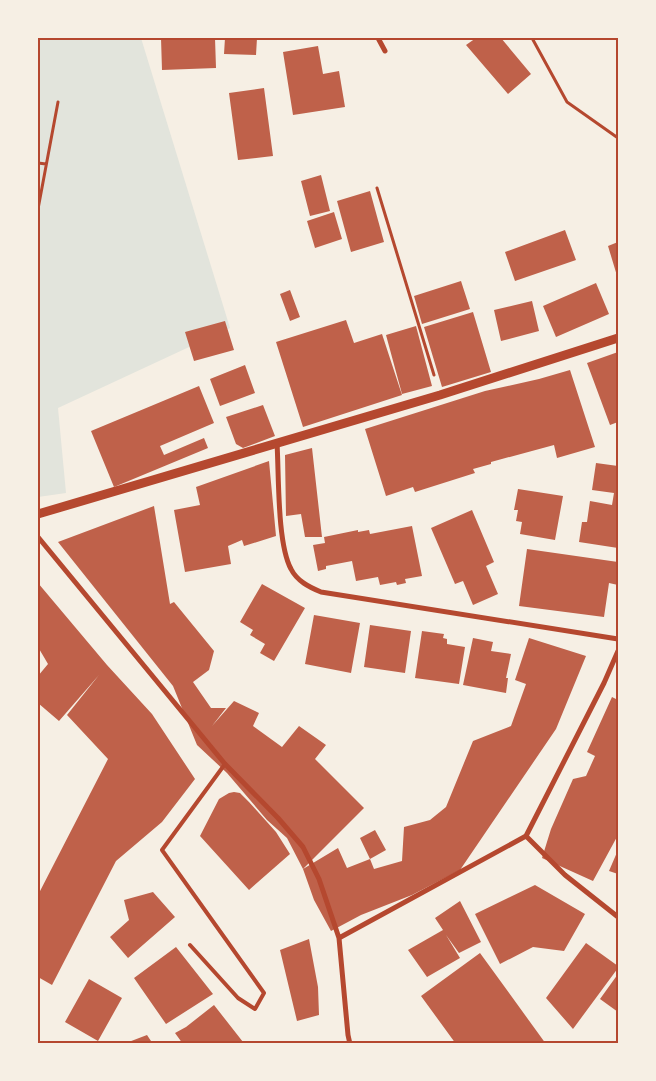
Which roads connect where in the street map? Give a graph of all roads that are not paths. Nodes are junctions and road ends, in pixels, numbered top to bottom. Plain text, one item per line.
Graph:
1 (378, 38) edge
2 (385, 51) dead end
3 (618, 338) edge
4 (277, 443) junction
5 (38, 514) edge
6 (38, 537) edge
7 (618, 639) edge
8 (618, 651) edge
9 (225, 764) junction
10 (526, 836) junction
11 (618, 918) edge
12 (339, 938) junction
13 (190, 945) dead end
14 (350, 1044) edge

1 - 2 street
3 - 4 street
4 - 5 street
4 - 7 street
6 - 9 street
8 - 10 street
9 - 12 street
9 - 13 lane
10 - 11 street
10 - 12 street
12 - 14 street

